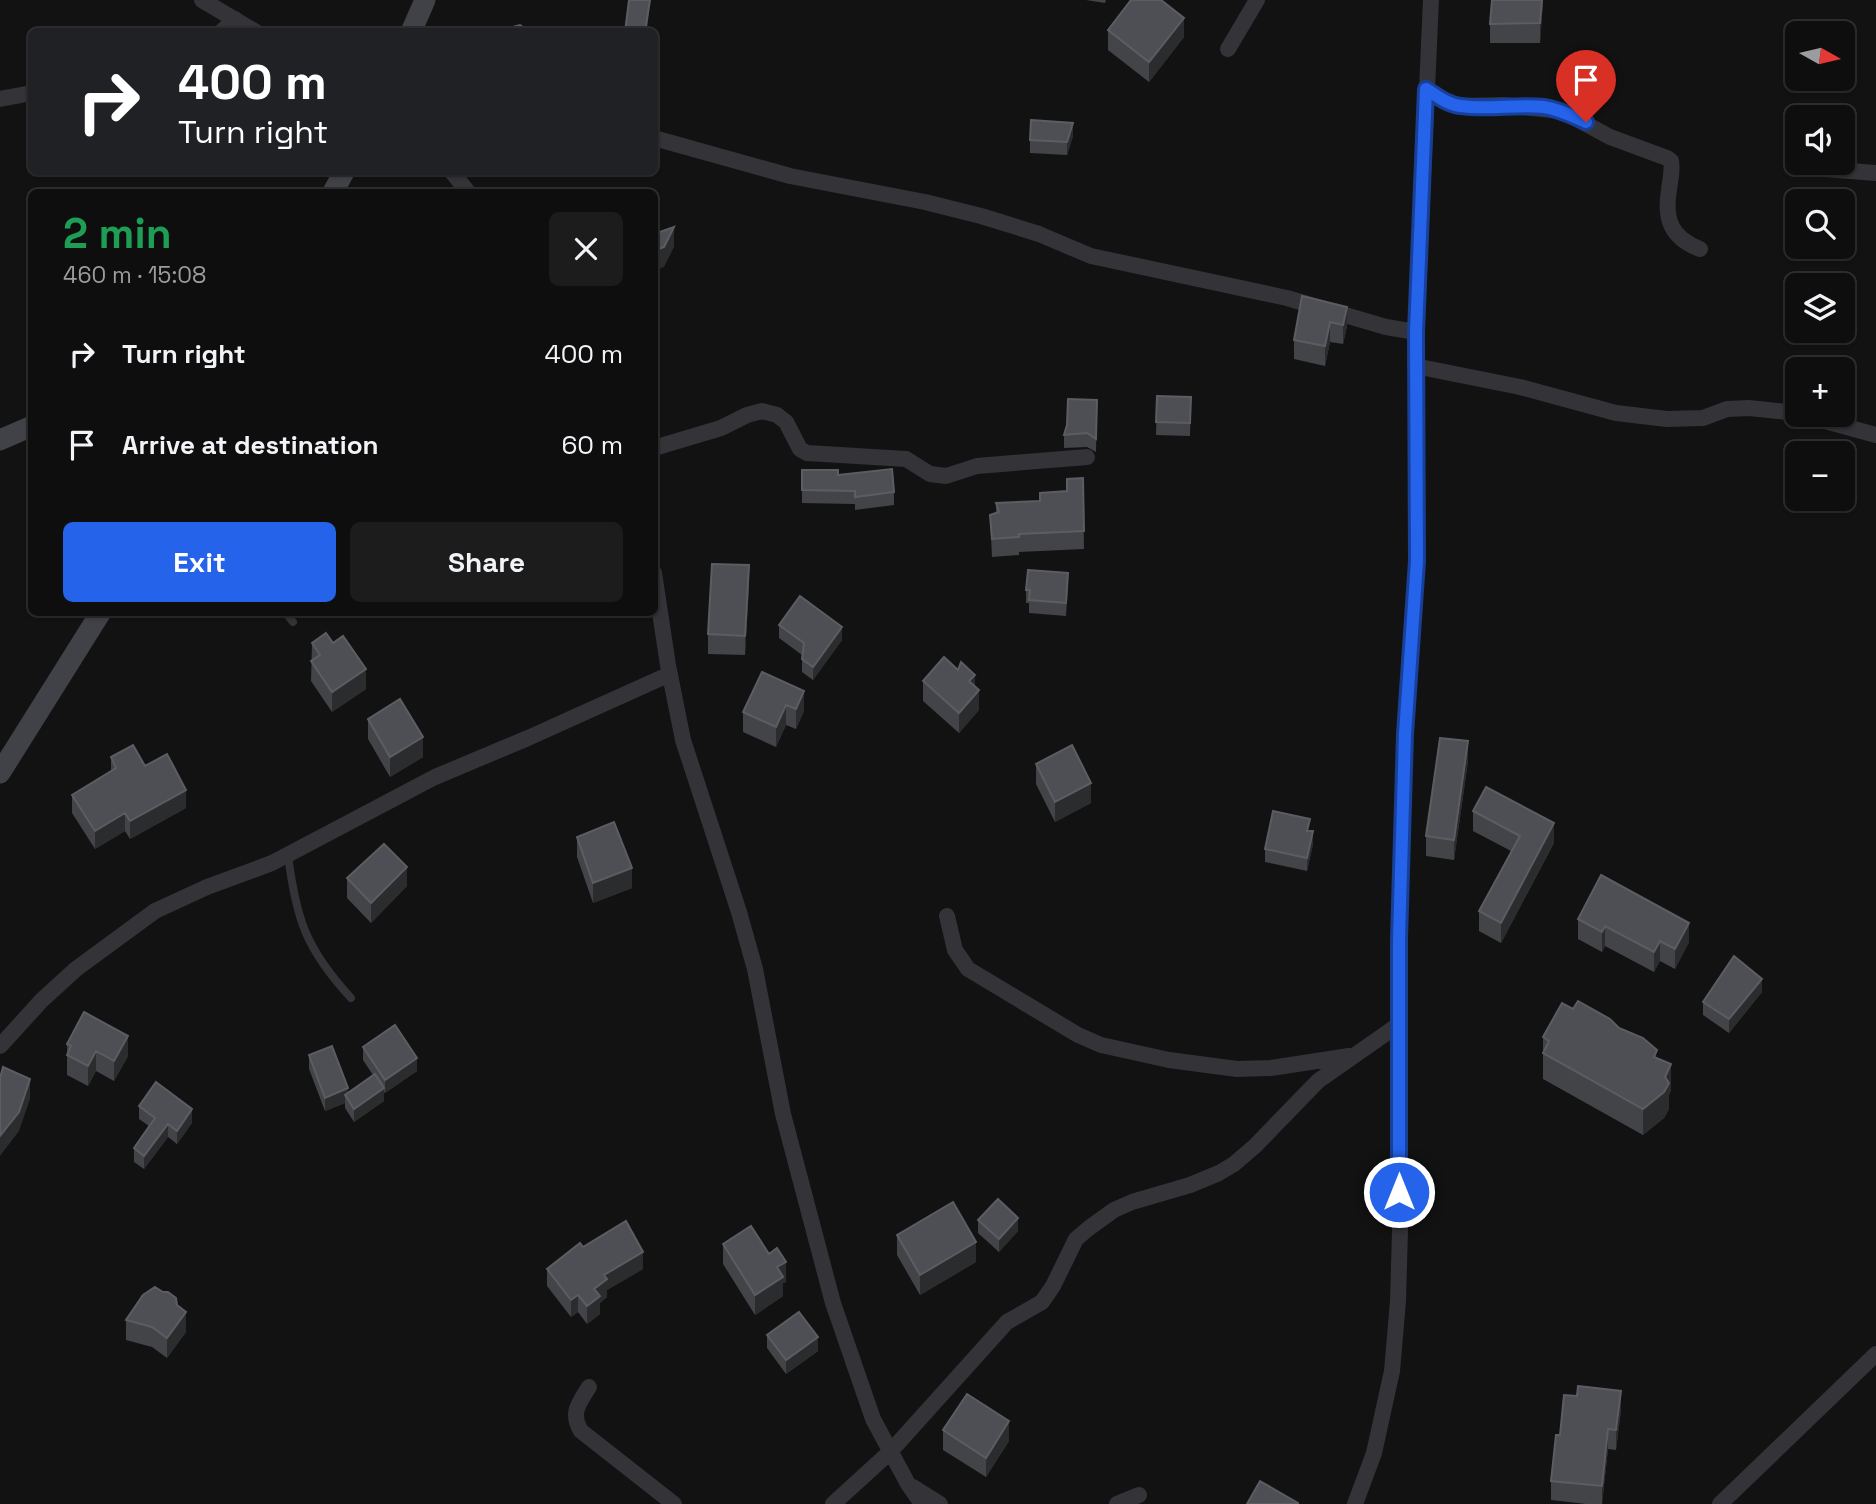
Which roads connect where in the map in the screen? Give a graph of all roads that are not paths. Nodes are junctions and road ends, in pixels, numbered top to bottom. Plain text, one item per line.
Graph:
1 (202, 0) edge
2 (425, 0) edge
3 (1257, 0) edge
4 (1431, 0) edge
5 (235, 19) junction
6 (225, 28) edge
7 (250, 28) edge
8 (413, 28) edge
9 (1228, 49) dead end
10 (1426, 89) junction
11 (28, 94) edge
12 (0, 99) edge
13 (658, 139) edge
14 (1855, 171) edge
15 (1876, 173) edge
16 (454, 175) edge
17 (466, 189) edge
18 (1700, 249) dead end
19 (1416, 332) junction
20 (1415, 366) junction
21 (1785, 412) edge
22 (1847, 427) edge
23 (28, 428) edge
24 (1876, 435) edge
25 (0, 440) edge
26 (658, 447) edge
27 (1087, 457) dead end
28 (658, 598) edge
29 (98, 616) edge
30 (288, 616) edge
31 (293, 622) dead end
32 (670, 674) junction
33 (0, 773) edge
34 (288, 855) junction
35 (947, 916) dead end
36 (351, 998) dead end
37 (1398, 1025) junction
38 (0, 1046) edge
39 (1355, 1055) junction
40 (1876, 1354) edge
41 (589, 1387) dead end
42 (891, 1452) junction
43 (908, 1484) junction
44 (1139, 1496) dead end
45 (674, 1504) edge
46 (833, 1504) edge
47 (922, 1504) edge
48 (940, 1504) edge
49 (1117, 1504) edge
50 (1355, 1504) edge
51 (1720, 1504) edge

1 - 5 street
2 - 8 main road
3 - 9 street
4 - 10 street
5 - 6 street
5 - 7 street
10 - 18 street
10 - 19 street
11 - 12 street
13 - 19 street
14 - 15 street
16 - 17 street
19 - 20 street
20 - 21 street
20 - 37 street
22 - 24 street
23 - 25 main road
26 - 27 street
28 - 32 street
29 - 33 main road
30 - 31 lane
32 - 34 street
32 - 42 street
34 - 36 lane
34 - 38 street
35 - 39 street
37 - 39 street
37 - 50 street
39 - 42 street
40 - 51 street
41 - 45 street
42 - 43 street
42 - 46 street
43 - 47 street
43 - 48 street
44 - 49 street

